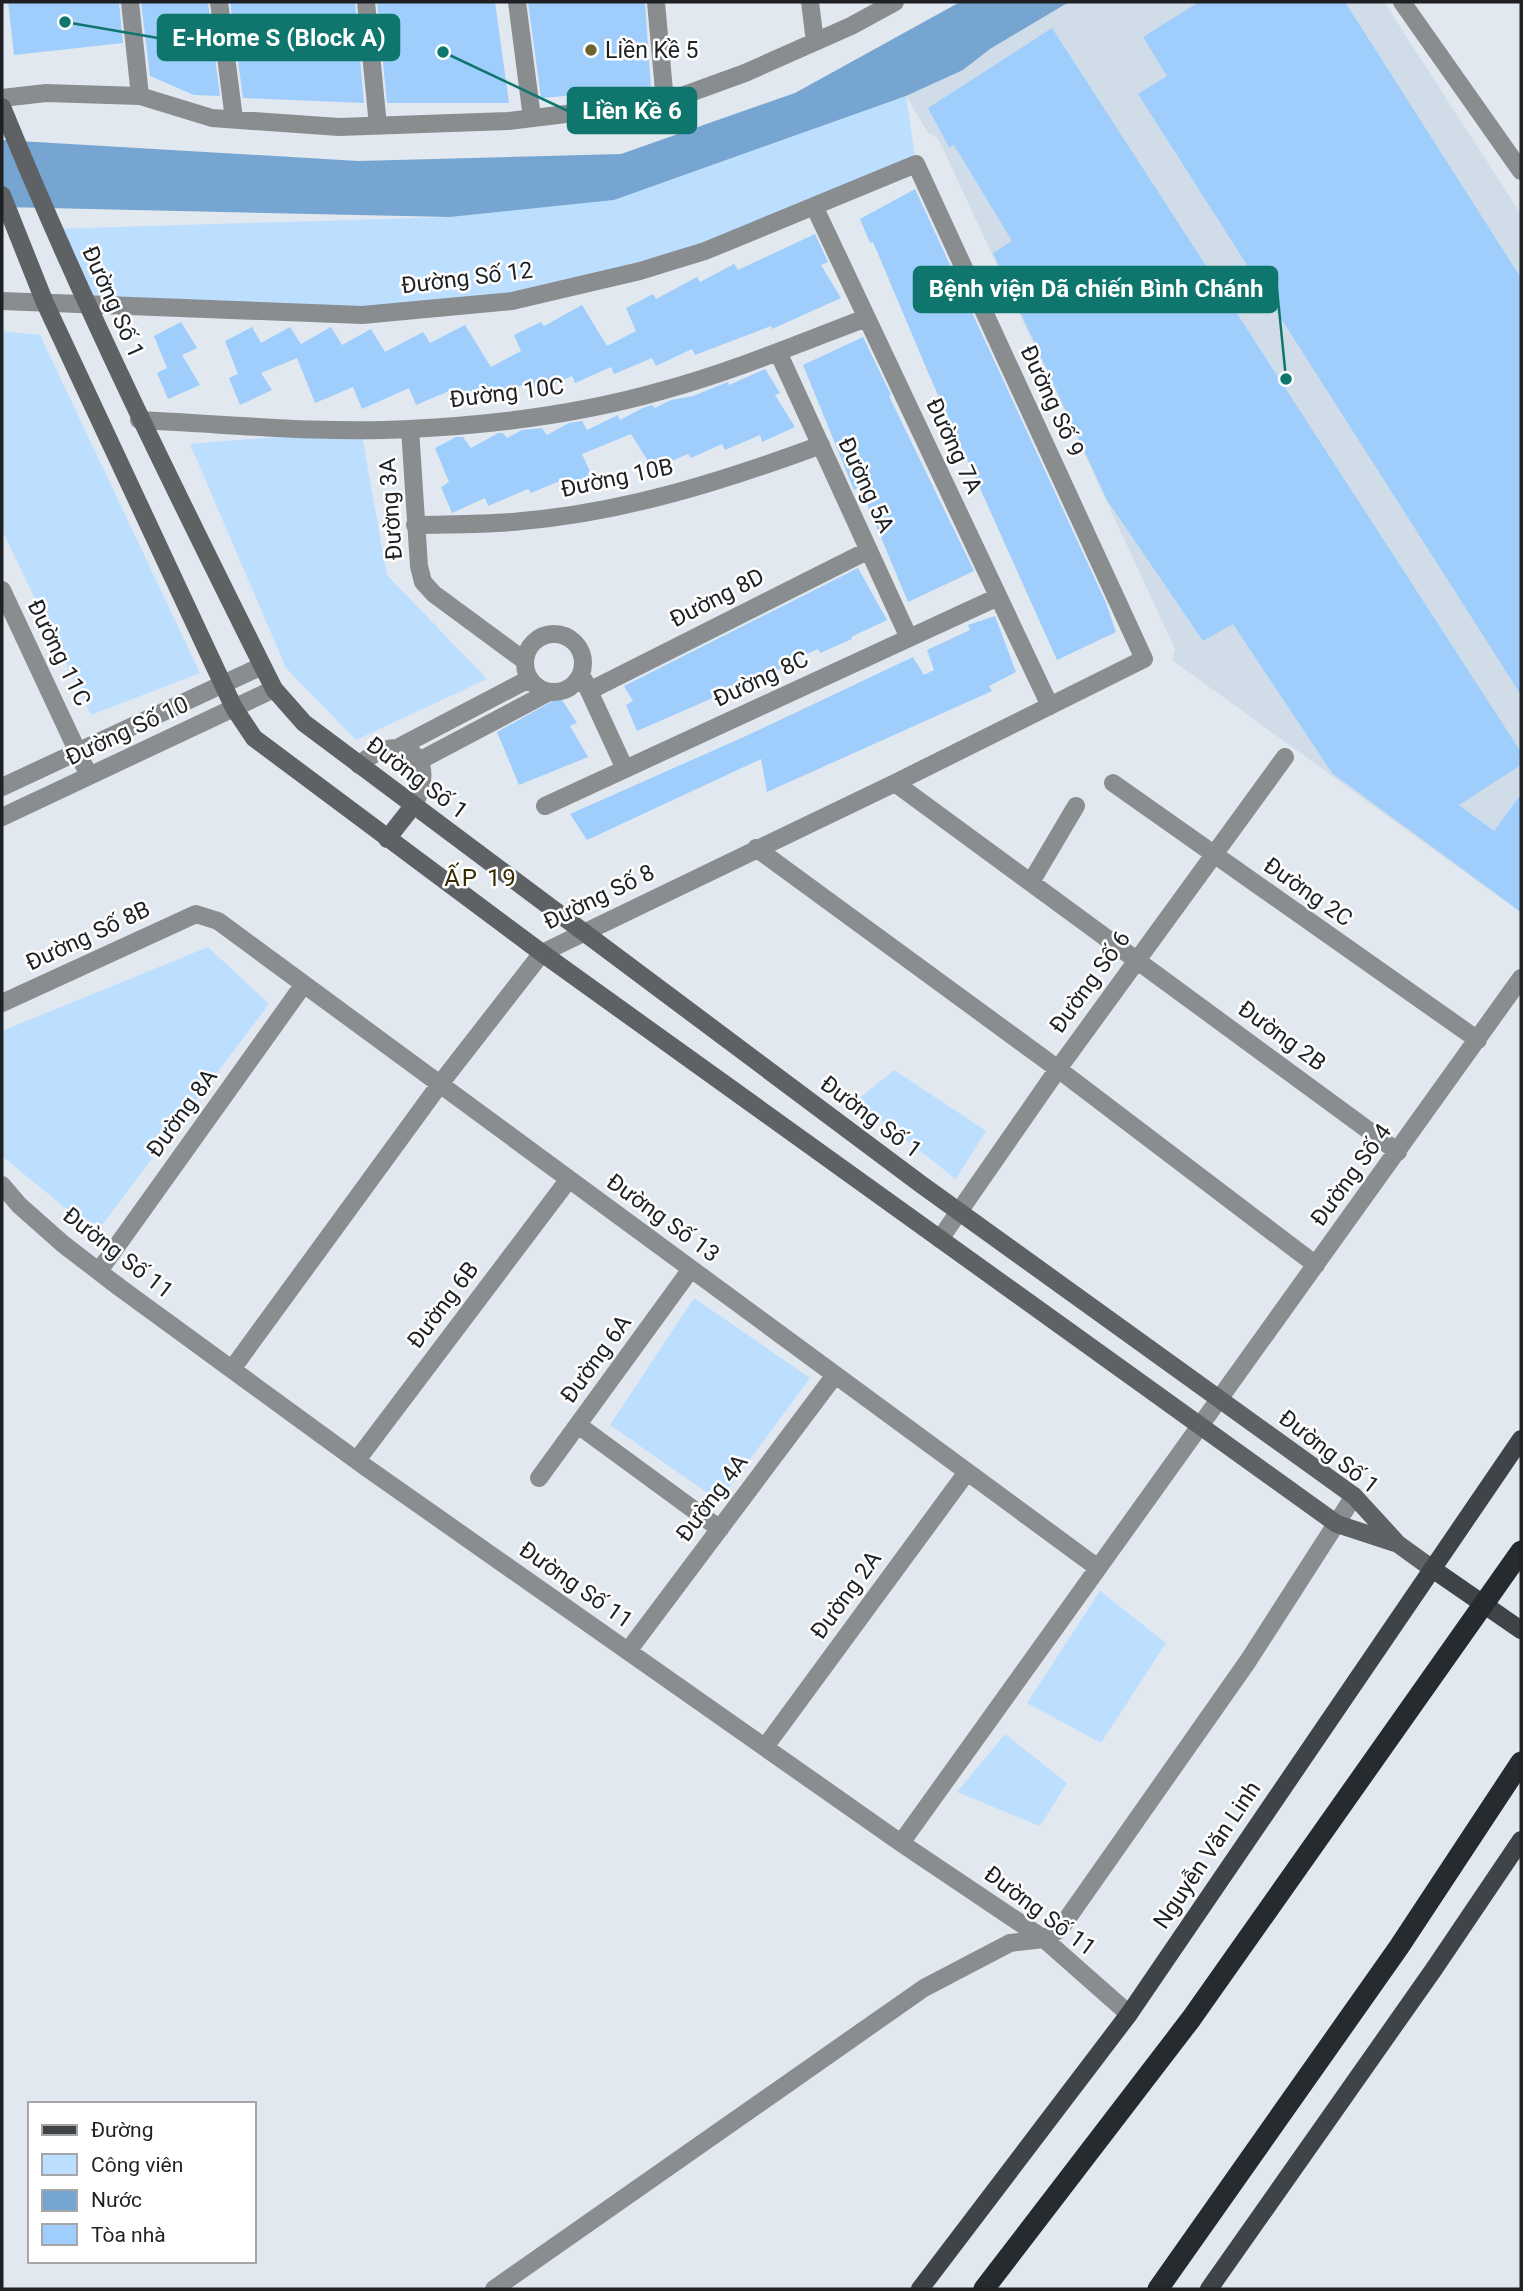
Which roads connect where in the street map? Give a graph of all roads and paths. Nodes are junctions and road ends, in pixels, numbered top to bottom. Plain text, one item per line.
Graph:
1 (130, 2) edge
2 (219, 2) edge
3 (366, 2) edge
4 (517, 2) edge
5 (656, 2) edge
6 (810, 2) edge
7 (895, 2) edge
8 (1402, 2) edge
9 (815, 42) junction
10 (140, 96) junction
11 (2, 98) edge
12 (666, 102) junction
13 (4, 113) edge
14 (532, 118) junction
15 (234, 119) junction
16 (378, 125) junction
17 (916, 164) joint
18 (1521, 171) edge
19 (2, 195) edge
20 (814, 206) junction
21 (2, 301) edge
22 (45, 303) junction
23 (85, 304) junction
24 (866, 317) junction
25 (778, 352) junction
26 (139, 420) junction
27 (410, 429) junction
28 (821, 445) junction
29 (415, 525) junction
30 (869, 550) junction
31 (998, 597) junction
32 (4, 599) edge
33 (909, 638) junction
34 (1144, 659) joint
35 (262, 666) junction
36 (527, 670) junction
37 (222, 683) junction
38 (585, 683) junction
39 (274, 689) junction
40 (549, 692) junction
41 (1049, 706) junction
42 (234, 708) junction
43 (401, 746) junction
44 (79, 750) junction
45 (1285, 757) dead end
46 (419, 761) junction
47 (359, 765) junction
48 (625, 769) junction
49 (89, 776) junction
50 (895, 783) junction
51 (1113, 783) dead end
52 (2, 787) edge
53 (413, 806) junction
54 (545, 806) dead end
55 (1076, 806) dead end
56 (2, 817) edge
57 (387, 839) junction
58 (756, 848) junction
59 (1213, 856) junction
60 (1031, 882) junction
61 (195, 914) joint
62 (582, 931) junction
63 (542, 953) junction
64 (1137, 959) junction
65 (1521, 978) edge
66 (304, 984) junction
67 (2, 1003) edge
68 (1478, 1040) junction
69 (1058, 1069) junction
70 (440, 1084) junction
71 (1398, 1152) junction
72 (569, 1179) junction
73 (2, 1185) edge
74 (960, 1213) junction
75 (940, 1239) junction
76 (1316, 1265) junction
77 (691, 1269) junction
78 (99, 1271) junction
79 (232, 1369) junction
80 (835, 1375) junction
81 (1220, 1400) junction
82 (578, 1425) junction
83 (1200, 1426) junction
84 (1521, 1439) edge
85 (357, 1460) junction
86 (967, 1472) junction
87 (539, 1478) dead end
88 (1354, 1496) junction
89 (1337, 1524) junction
90 (720, 1529) junction
91 (1398, 1544) junction
92 (1521, 1551) edge
93 (1098, 1568) junction
94 (1434, 1570) junction
95 (1485, 1606) junction
96 (1521, 1630) edge
97 (628, 1651) junction
98 (765, 1747) junction
99 (1521, 1762) edge
100 (1521, 1840) edge
101 (901, 1843) junction
102 (1044, 1939) junction
103 (1129, 2014) junction
104 (494, 2289) edge
105 (920, 2289) edge
106 (984, 2289) edge
107 (1158, 2289) edge
108 (1209, 2289) edge

1 - 10 street
2 - 15 street
3 - 16 street
4 - 14 street
5 - 12 street
6 - 9 street
7 - 9 street
8 - 18 street
9 - 12 street
10 - 11 street
10 - 15 street
12 - 14 street
13 - 23 street, Đường Số 1
14 - 16 street
15 - 16 street
17 - 20 street, Đường Số 12
17 - 34 street, Đường Số 9
19 - 22 street, Đường Số 1
20 - 23 street, Đường Số 12
20 - 24 street, Đường 7A
21 - 22 street, Đường Số 12
22 - 23 street, Đường Số 12
22 - 37 street, Đường Số 1
23 - 26 street, Đường Số 1
24 - 25 street, Đường 10C
24 - 31 street, Đường 7A
25 - 27 street, Đường 10C
25 - 28 street, Đường 5A
26 - 27 street, Đường 10C
26 - 35 street, Đường Số 1
27 - 29 street, Đường 3A
28 - 29 street, Đường 10B
28 - 30 street, Đường 5A
29 - 36 street, Đường 3A
30 - 33 street, Đường 5A
30 - 38 street, Đường 8D
31 - 33 street, Đường 8C
31 - 41 street, Đường 7A
32 - 44 street, Đường 11C
33 - 48 street, Đường 8C
34 - 41 street, Đường Số 8
35 - 37 street, Đường Số 10
35 - 39 street, Đường Số 1
36 - 38 street
36 - 40 street
36 - 43 street
37 - 42 street, Đường Số 1
37 - 44 street, Đường Số 10
38 - 40 street
38 - 48 street
39 - 42 street, Đường Số 10
39 - 47 street, Đường Số 1
40 - 46 street
41 - 50 street, Đường Số 8
42 - 49 street, Đường Số 10
42 - 57 street, Đường Số 1
43 - 46 street
43 - 47 street
44 - 49 street, Đường 11C
44 - 52 street, Đường Số 10
45 - 59 street, Đường Số 6
46 - 53 street
47 - 53 street, Đường Số 1
48 - 54 street, Đường 8C
49 - 56 street, Đường Số 10
50 - 58 street, Đường Số 8
50 - 60 street, Đường 2B
51 - 59 street, Đường 2C
53 - 57 street
53 - 62 street, Đường Số 1
55 - 60 street
57 - 63 street, Đường Số 1
58 - 62 street, Đường Số 8
58 - 69 street
59 - 64 street, Đường Số 6
59 - 68 street, Đường 2C
60 - 64 street, Đường 2B
61 - 66 street, Đường Số 13
61 - 67 street, Đường Số 8B
62 - 63 street, Đường Số 8
62 - 74 street, Đường Số 1
63 - 70 street, Đường Số 8
63 - 75 street, Đường Số 1
64 - 69 street, Đường Số 6
64 - 71 street, Đường 2B
65 - 68 street, Đường Số 4
66 - 70 street, Đường Số 13
66 - 78 street, Đường 8A
68 - 71 street, Đường Số 4
69 - 74 street, Đường Số 6
69 - 76 street
70 - 72 street, Đường Số 13
70 - 79 street, Đường Số 8
71 - 76 street, Đường Số 4
72 - 77 street, Đường Số 13
72 - 85 street, Đường 6B
73 - 78 street, Đường Số 11
74 - 75 street, Đường Số 6
74 - 81 street, Đường Số 1
75 - 83 street, Đường Số 1
76 - 81 street, Đường Số 4
77 - 80 street, Đường Số 13
77 - 82 street, Đường 6A
78 - 79 street, Đường Số 11
79 - 85 street, Đường Số 11
80 - 86 street, Đường Số 13
80 - 90 street, Đường 4A
81 - 83 street, Đường Số 4
81 - 88 street, Đường Số 1
82 - 87 street, Đường 6A
82 - 90 street
83 - 89 street, Đường Số 1
83 - 93 street, Đường Số 4
84 - 94 main road, Nguyễn Văn Linh
85 - 97 street, Đường Số 11
86 - 93 street, Đường Số 13
86 - 98 street, Đường 2A
88 - 89 street
88 - 91 street, Đường Số 1
89 - 91 street, Đường Số 1
89 - 102 street
90 - 97 street, Đường 4A
91 - 94 street
92 - 95 highway
93 - 101 street, Đường Số 4
94 - 95 main road
94 - 103 main road, Nguyễn Văn Linh
95 - 96 main road
95 - 106 highway
97 - 98 street, Đường Số 11
98 - 101 street, Đường Số 11
99 - 107 highway
100 - 108 main road
101 - 102 street, Đường Số 11
102 - 103 street, Đường Số 11
102 - 104 street
103 - 105 main road, Nguyễn Văn Linh

